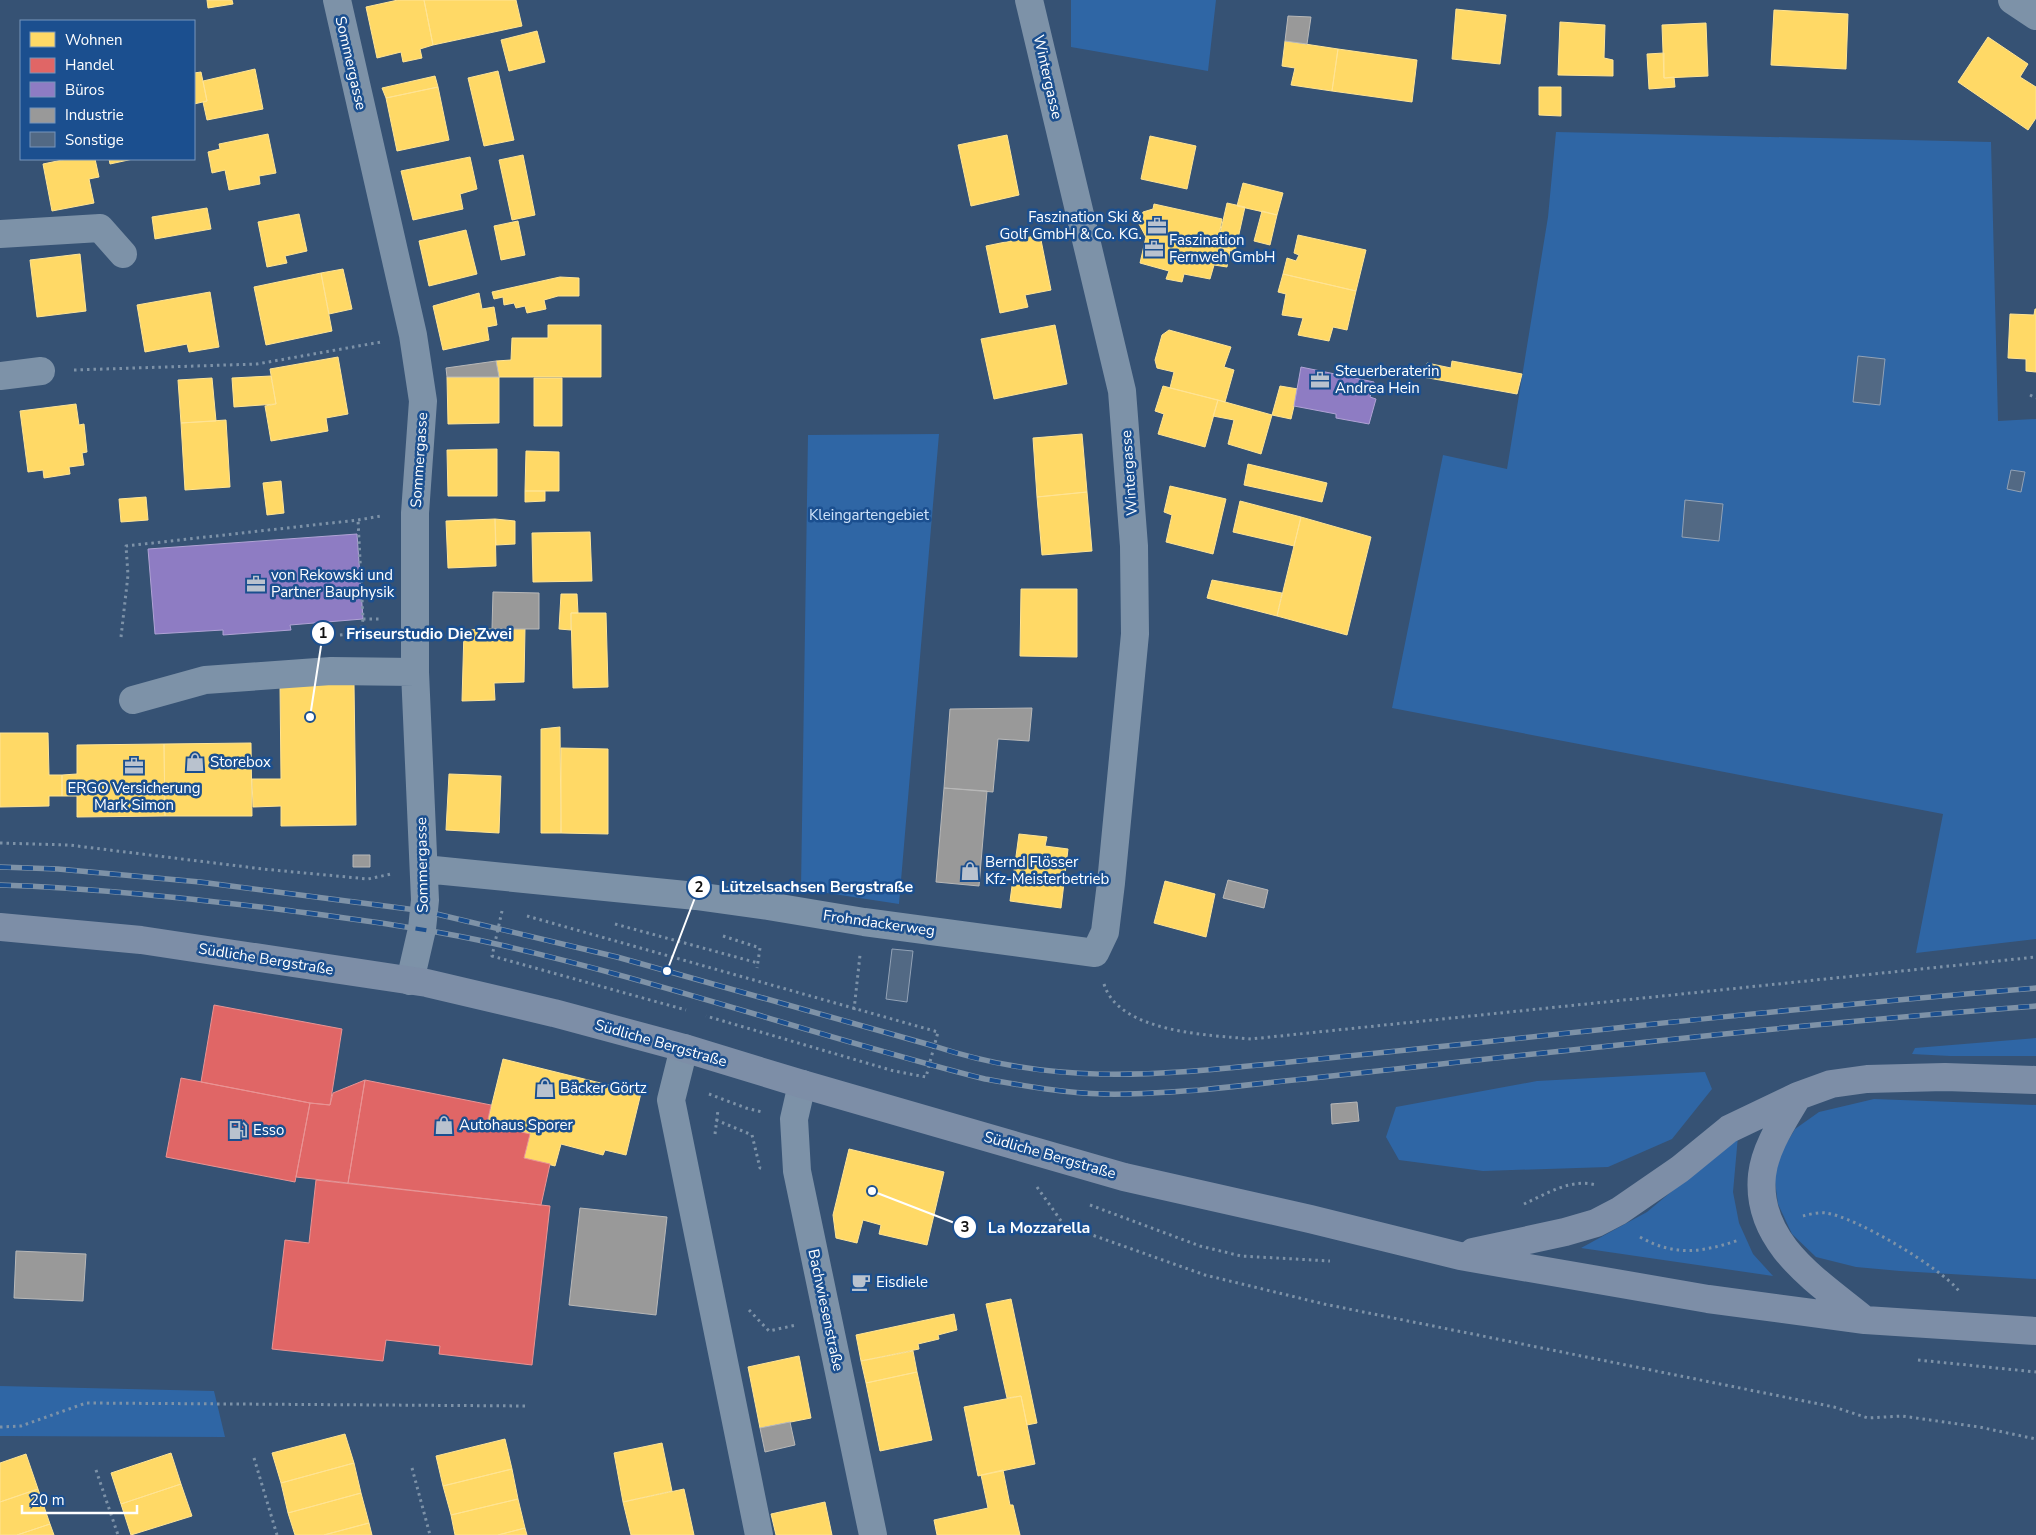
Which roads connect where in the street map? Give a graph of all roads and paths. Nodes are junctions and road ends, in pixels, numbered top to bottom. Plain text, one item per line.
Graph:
1 (337, 0) edge
2 (1029, 0) edge
3 (2012, 0) edge
4 (2036, 16) edge
5 (0, 234) edge
6 (123, 254) dead end
7 (343, 349) dead end
8 (41, 371) joint
9 (0, 376) edge
10 (2030, 394) dead end
11 (2036, 398) edge
12 (368, 517) dead end
13 (358, 520) junction
14 (332, 635) dead end
15 (121, 637) dead end
16 (414, 672) junction
17 (133, 700) dead end
18 (0, 842) edge
19 (424, 868) junction
20 (503, 908) dead end
21 (544, 921) dead end
22 (606, 922) dead end
23 (864, 922) junction
24 (0, 926) edge
25 (718, 934) dead end
26 (1095, 953) junction
27 (2036, 957) edge
28 (758, 963) junction
29 (757, 968) dead end
30 (418, 982) junction
31 (854, 1010) junction
32 (695, 1013) dead end
33 (704, 1016) dead end
34 (684, 1048) junction
35 (2036, 1080) edge
36 (675, 1081) junction
37 (802, 1084) junction
38 (1798, 1096) junction
39 (718, 1110) dead end
40 (794, 1119) junction
41 (716, 1120) junction
42 (714, 1136) dead end
43 (1039, 1152) junction
44 (797, 1171) junction
45 (1521, 1206) dead end
46 (1618, 1211) junction
47 (1770, 1227) junction
48 (1460, 1256) junction
49 (745, 1306) dead end
50 (828, 1319) junction
51 (1865, 1320) junction
52 (1987, 1328) junction
53 (2036, 1331) edge
54 (1910, 1359) dead end
55 (2036, 1372) edge
56 (529, 1406) dead end
57 (0, 1427) edge
58 (2036, 1439) edge
59 (254, 1458) dead end
60 (412, 1468) dead end
61 (96, 1470) dead end
62 (118, 1535) edge
63 (277, 1535) edge
64 (430, 1535) edge
65 (759, 1535) edge
66 (873, 1535) edge

1 - 16 street, Sommergasse
2 - 26 street, Wintergasse
3 - 4 street
5 - 6 street
7 - 8 path
8 - 9 street
10 - 11 path
12 - 13 path
13 - 14 path
13 - 15 path
16 - 17 street
16 - 19 street, Sommergasse
18 - 19 path
19 - 23 street, Frohndackerweg
19 - 30 street, Sommergasse
20 - 32 path
21 - 31 path
22 - 28 path
23 - 26 street, Frohndackerweg
23 - 31 path
24 - 30 main road, Südliche Bergstraße
25 - 28 path
26 - 27 path
28 - 29 path
30 - 34 main road, Südliche Bergstraße
31 - 33 path
34 - 36 street
34 - 37 main road, Südliche Bergstraße
35 - 38 main road
36 - 40 path
36 - 65 street
37 - 40 street, Bachwiesenstraße
37 - 43 main road, Südliche Bergstraße
38 - 46 main road
38 - 47 main road
39 - 41 path
40 - 44 street, Bachwiesenstraße
41 - 42 path
41 - 44 path
43 - 48 main road, Südliche Bergstraße
43 - 58 path
44 - 50 street, Bachwiesenstraße
45 - 46 path
46 - 47 path
46 - 48 main road
47 - 51 main road
47 - 52 path
48 - 51 main road, Südliche Bergstraße
49 - 50 path
50 - 66 street, Bachwiesenstraße
51 - 52 main road, Südliche Bergstraße
52 - 53 main road, Südliche Bergstraße
54 - 55 path
56 - 57 path
59 - 63 path
60 - 64 path
61 - 62 path

